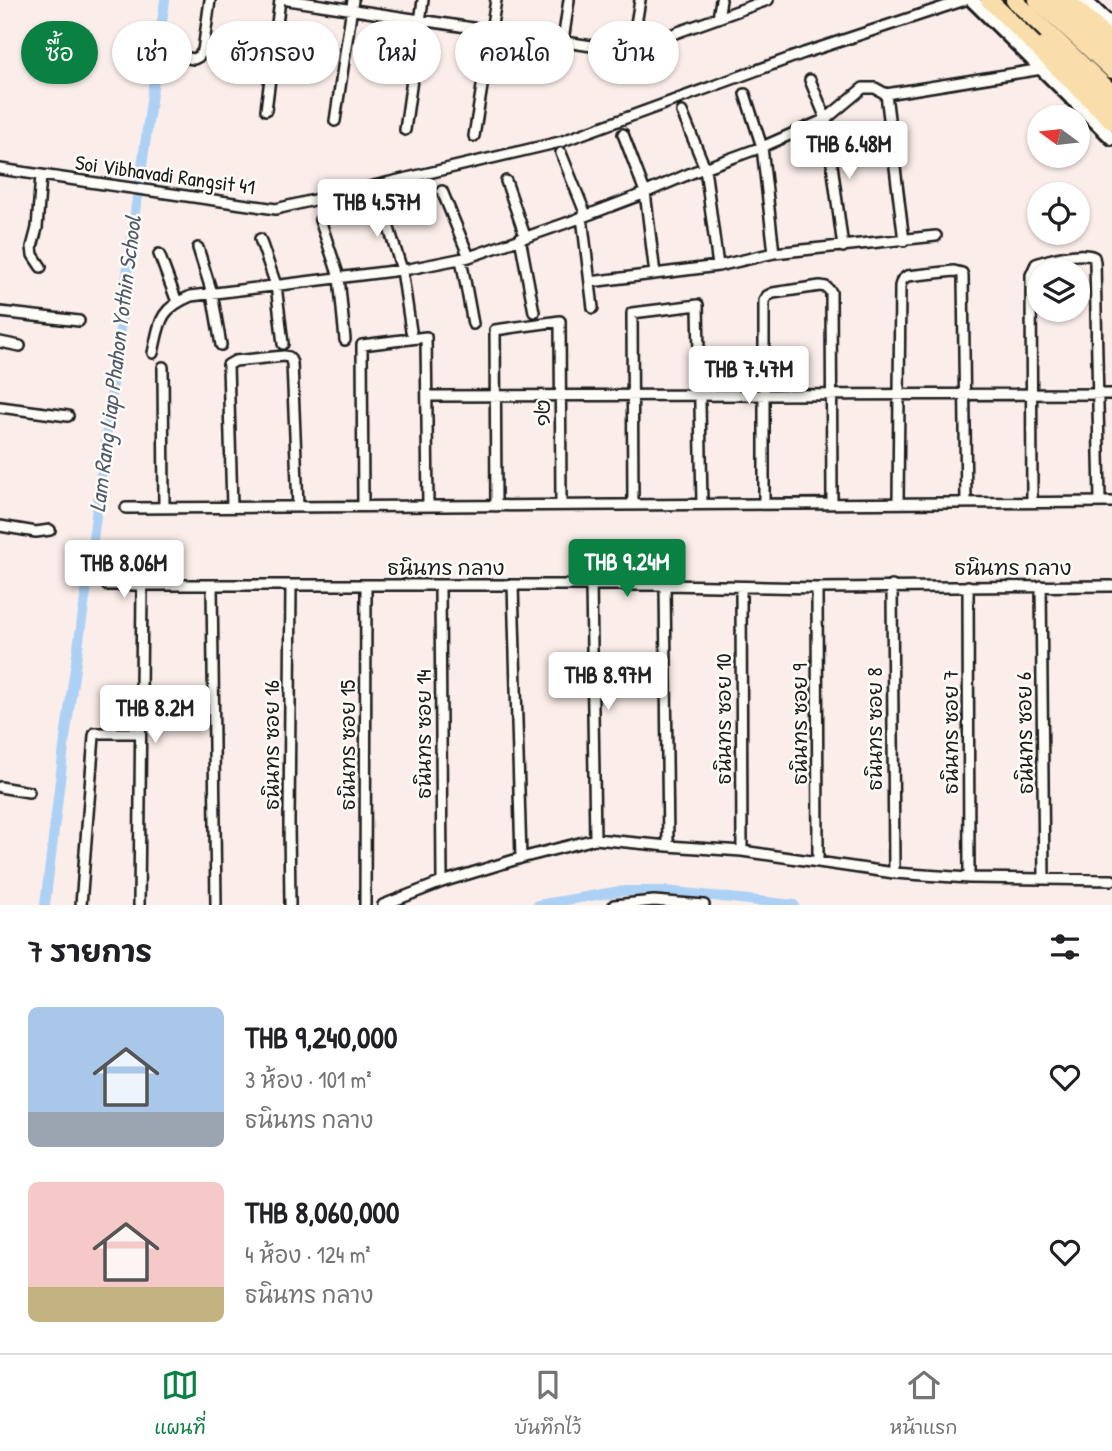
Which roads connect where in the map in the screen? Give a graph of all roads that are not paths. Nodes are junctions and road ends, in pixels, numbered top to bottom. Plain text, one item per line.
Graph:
1 (210, 0) edge
2 (280, 0) edge
3 (288, 0) edge
4 (423, 0) edge
5 (496, 0) edge
6 (569, 0) edge
7 (640, 0) edge
8 (721, 0) edge
9 (768, 0) edge
10 (965, 0) edge
11 (972, 0) edge
12 (989, 0) edge
13 (997, 0) edge
14 (1014, 0) edge
15 (1037, 0) edge
16 (1052, 0) edge
17 (1075, 2) edge
18 (352, 5) edge
19 (718, 18) junction
20 (420, 20) junction
21 (493, 21) edge
22 (566, 21) edge
23 (636, 21) edge
24 (455, 25) edge
25 (1111, 25) edge
26 (679, 32) edge
27 (1112, 43) edge
28 (1112, 57) edge
29 (192, 59) edge
30 (1050, 69) junction
31 (1112, 70) edge
32 (810, 80) dead end
33 (483, 84) edge
34 (1112, 93) edge
35 (745, 94) dead end
36 (886, 94) junction
37 (1112, 107) edge
38 (266, 110) dead end
39 (682, 112) dead end
40 (826, 119) junction
41 (335, 121) dead end
42 (1112, 121) edge
43 (405, 130) dead end
44 (623, 134) dead end
45 (474, 136) dead end
46 (1112, 138) edge
47 (762, 147) junction
48 (561, 153) dead end
49 (705, 167) junction
50 (0, 169) edge
51 (41, 175) junction
52 (506, 181) dead end
53 (442, 191) dead end
54 (645, 192) junction
55 (380, 199) dead end
56 (584, 216) junction
57 (320, 220) dead end
58 (936, 236) dead end
59 (523, 237) junction
60 (260, 239) dead end
61 (904, 241) junction
62 (843, 247) junction
63 (198, 248) dead end
64 (774, 253) junction
65 (159, 254) dead end
66 (465, 258) junction
67 (718, 266) junction
68 (41, 267) dead end
69 (402, 270) junction
70 (655, 274) junction
71 (339, 277) junction
72 (590, 282) junction
73 (276, 285) junction
74 (212, 293) junction
75 (177, 302) junction
76 (593, 308) dead end
77 (0, 312) edge
78 (534, 312) dead end
79 (79, 321) dead end
80 (473, 324) dead end
81 (411, 331) dead end
82 (345, 340) dead end
83 (0, 342) edge
84 (283, 344) dead end
85 (220, 345) dead end
86 (20, 346) dead end
87 (153, 353) dead end
88 (163, 367) dead end
89 (965, 394) junction
90 (1031, 394) junction
91 (1099, 394) junction
92 (1112, 394) edge
93 (764, 395) junction
94 (832, 395) junction
95 (898, 395) junction
96 (428, 396) junction
97 (494, 396) junction
98 (561, 396) junction
99 (632, 396) junction
100 (700, 396) junction
101 (0, 407) edge
102 (68, 416) dead end
103 (1100, 501) junction
104 (966, 502) junction
105 (1032, 502) junction
106 (1112, 502) edge
107 (832, 503) junction
108 (898, 503) junction
109 (702, 504) junction
110 (764, 504) junction
111 (561, 505) junction
112 (633, 505) junction
113 (363, 506) junction
114 (428, 506) junction
115 (496, 506) junction
116 (232, 507) junction
117 (298, 507) junction
118 (127, 508) dead end
119 (164, 508) junction
120 (0, 526) edge
121 (50, 530) dead end
122 (665, 584) junction
123 (107, 585) dead end
124 (291, 585) junction
125 (366, 585) junction
126 (440, 585) junction
127 (513, 585) junction
128 (591, 585) junction
129 (142, 586) junction
130 (212, 586) junction
131 (892, 586) junction
132 (968, 586) junction
133 (1041, 586) junction
134 (1112, 586) edge
135 (741, 587) junction
136 (817, 588) junction
137 (140, 733) junction
138 (0, 787) edge
139 (29, 792) dead end
140 (595, 839) junction
141 (668, 846) junction
142 (742, 851) junction
143 (521, 858) junction
144 (818, 861) junction
145 (894, 873) junction
146 (969, 878) junction
147 (1044, 879) junction
148 (1112, 880) edge
149 (442, 882) junction
150 (81, 905) edge
151 (139, 905) edge
152 (216, 905) edge
153 (290, 905) edge
154 (365, 905) edge
155 (383, 905) edge
156 (614, 905) edge
157 (702, 905) edge

1 - 29 street
2 - 38 street
3 - 18 street
4 - 20 street
5 - 21 street
6 - 22 street
7 - 23 street
8 - 19 street
9 - 19 street
10 - 51 street, Soi Vibhavadi Rangsit 41
11 - 30 main road
12 - 30 highway
13 - 37 highway
14 - 34 highway
15 - 31 highway
16 - 28 highway
17 - 25 main road
17 - 27 highway
18 - 20 street
18 - 41 street
19 - 26 street
20 - 24 street
20 - 43 street
30 - 36 street
30 - 42 highway
30 - 46 main road
32 - 40 street
33 - 45 street
35 - 47 street
36 - 40 street
36 - 61 street
39 - 49 street
40 - 47 street
40 - 62 street
44 - 54 street
47 - 49 street
47 - 64 street
48 - 56 street
49 - 54 street
49 - 67 street
50 - 51 street, Soi Vibhavadi Rangsit 41
51 - 68 street
52 - 59 street
53 - 66 street
54 - 56 street
54 - 70 street
55 - 69 street
56 - 59 street
56 - 72 street
57 - 71 street
58 - 61 street
59 - 66 street
59 - 78 street
60 - 73 street
61 - 62 street
62 - 64 street
63 - 74 street
64 - 67 street
65 - 75 street
66 - 69 street
66 - 80 street
67 - 70 street
69 - 71 street
69 - 81 street
70 - 72 street
71 - 73 street
71 - 82 street
72 - 76 street
73 - 74 street
73 - 84 street
74 - 75 street
74 - 85 street
75 - 87 street
77 - 79 street
83 - 86 street
88 - 119 street
89 - 90 street
89 - 95 street
89 - 95 street
89 - 104 street
90 - 91 street
90 - 91 street
90 - 105 street
91 - 92 street
91 - 103 street
93 - 94 street
93 - 94 street
93 - 100 street
93 - 110 street
94 - 95 street
94 - 107 street
95 - 108 street
96 - 97 street
96 - 113 street
96 - 114 street
97 - 98 street
97 - 98 street, ๑๒
97 - 115 street
98 - 99 street
98 - 111 street, ๑๒
99 - 100 street
99 - 100 street
99 - 112 street
100 - 109 street
101 - 102 street
103 - 105 street
103 - 106 street
104 - 105 street
104 - 108 street
107 - 108 street
107 - 110 street
109 - 110 street
109 - 112 street
111 - 112 street
111 - 115 street
113 - 114 street
113 - 117 street
114 - 115 street
116 - 117 street
116 - 117 street
116 - 119 street
118 - 119 street
120 - 121 street
122 - 128 street, ธนินทร กลาง
122 - 135 street, ธนินทร กลาง
122 - 141 street
123 - 129 street, ธนินทร กลาง
124 - 125 street, ธนินทร กลาง
124 - 130 street, ธนินทร กลาง
124 - 153 street, ธนินทร ซอย 16
125 - 126 street, ธนินทร กลาง
125 - 154 street, ธนินทร ซอย 15
126 - 127 street, ธนินทร กลาง
126 - 149 street, ธนินทร ซอย 14
127 - 128 street, ธนินทร กลาง
127 - 143 street
128 - 140 street
129 - 130 street, ธนินทร กลาง
129 - 137 street
130 - 152 street
131 - 132 street, ธนินทร กลาง
131 - 136 street, ธนินทร กลาง
131 - 145 street, ธนินทร ซอย 8
132 - 133 street, ธนินทร กลาง
132 - 146 street, ธนินทร ซอย 7
133 - 134 street, ธนินทร กลาง
133 - 147 street, ธนินทร ซอย 6
135 - 136 street, ธนินทร กลาง
135 - 142 street, ธนินทร ซอย 10
136 - 144 street, ธนินทร ซอย 9
137 - 150 street
137 - 151 street
138 - 139 street
140 - 141 street
140 - 143 street
141 - 142 street
142 - 144 street
143 - 149 street
144 - 145 street
145 - 146 street
146 - 147 street
147 - 148 street
149 - 155 street
156 - 157 street

